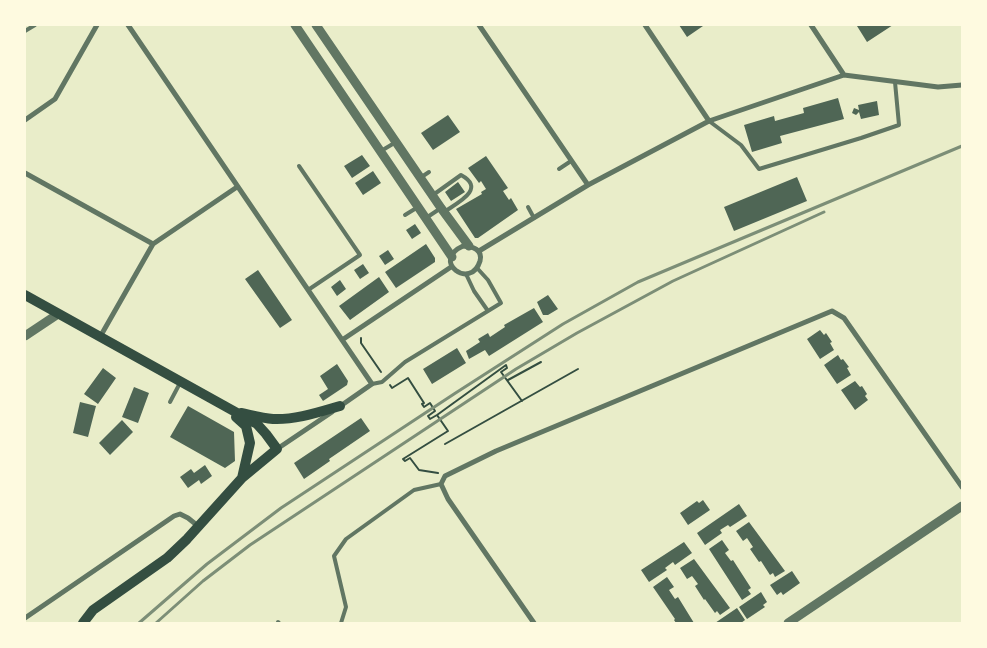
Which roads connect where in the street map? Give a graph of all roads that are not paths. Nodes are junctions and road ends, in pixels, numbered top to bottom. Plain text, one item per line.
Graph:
1 (34, 25) edge
2 (97, 25) edge
3 (128, 25) edge
4 (316, 25) edge
5 (479, 25) edge
6 (645, 25) edge
7 (811, 25) edge
8 (297, 26) edge
9 (25, 31) edge
10 (844, 75) junction
11 (895, 82) junction
12 (962, 85) edge
13 (25, 120) edge
14 (709, 121) junction
15 (396, 142) junction
16 (381, 152) junction
17 (571, 161) junction
18 (299, 166) dead end
19 (559, 169) dead end
20 (429, 172) dead end
21 (25, 173) edge
22 (420, 178) junction
23 (588, 185) junction
24 (237, 187) junction
25 (432, 196) junction
26 (418, 207) junction
27 (528, 207) dead end
28 (443, 210) junction
29 (405, 215) dead end
30 (426, 218) junction
31 (534, 218) junction
32 (153, 244) junction
33 (470, 246) junction
34 (479, 252) junction
35 (452, 257) junction
36 (451, 267) junction
37 (477, 268) junction
38 (466, 274) junction
39 (308, 290) junction
40 (25, 295) edge
41 (488, 311) junction
42 (58, 314) junction
43 (25, 336) edge
44 (100, 337) junction
45 (342, 340) junction
46 (180, 383) junction
47 (372, 384) junction
48 (170, 402) dead end
49 (340, 406) junction
50 (230, 411) junction
51 (277, 449) junction
52 (242, 478) junction
53 (441, 484) junction
54 (962, 487) edge
55 (962, 506) edge
56 (198, 527) junction
57 (25, 618) edge
58 (83, 623) edge
59 (341, 623) edge
60 (534, 623) edge
61 (788, 623) edge

1 - 9 lane
2 - 13 street
3 - 24 street
4 - 15 street
5 - 17 street
6 - 14 street
7 - 10 street
8 - 16 street
10 - 11 street
10 - 14 street
11 - 12 street
11 - 14 lane
14 - 23 street
15 - 16 lane
15 - 22 street
16 - 26 street
17 - 19 lane
17 - 23 street
18 - 39 lane
20 - 22 lane
21 - 32 street
22 - 25 street
23 - 31 street
24 - 32 street
24 - 39 street
25 - 28 street
25 - 28 lane
26 - 29 lane
26 - 30 street
27 - 31 lane
28 - 30 lane
28 - 33 street
30 - 35 street
31 - 34 street
32 - 44 street
33 - 34 street
33 - 35 street
34 - 37 street
35 - 36 street
36 - 38 street
36 - 45 street
37 - 38 street
37 - 41 lane
38 - 41 lane
39 - 45 street
40 - 42 main road
41 - 47 lane
42 - 43 street
42 - 44 main road
44 - 46 main road
45 - 47 street
46 - 48 lane
46 - 50 main road
47 - 49 street
49 - 50 main road
49 - 51 street
50 - 51 main road
50 - 52 main road
51 - 52 main road
52 - 56 main road
53 - 54 street
53 - 59 lane
53 - 60 street
55 - 61 street
56 - 57 street
56 - 58 main road

